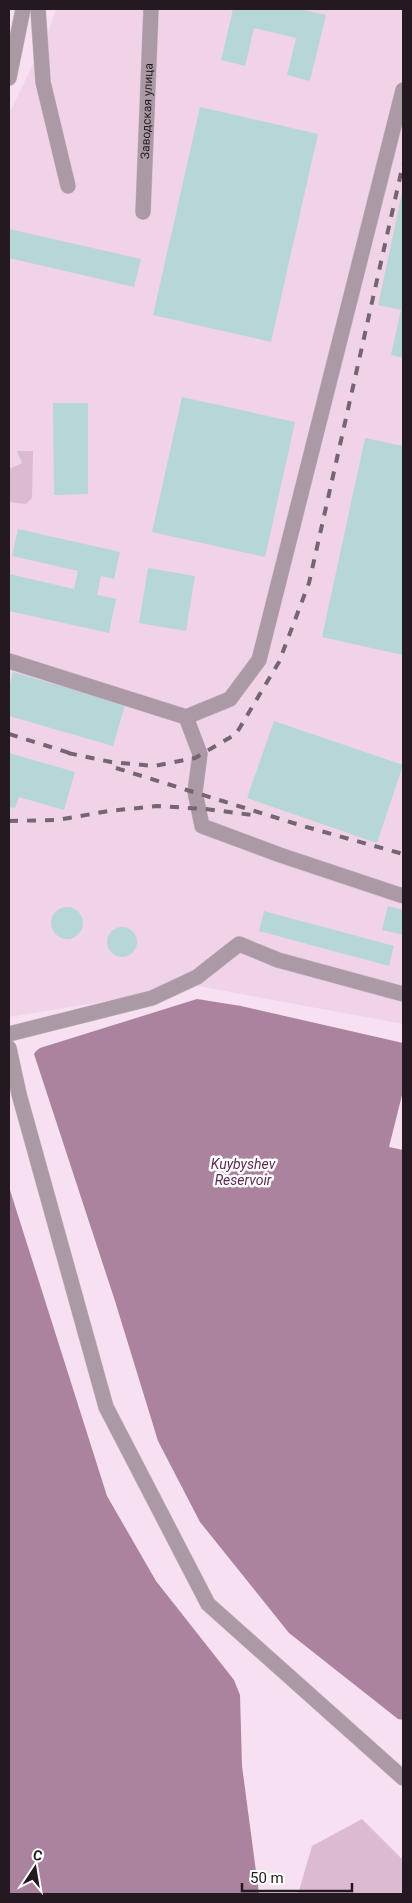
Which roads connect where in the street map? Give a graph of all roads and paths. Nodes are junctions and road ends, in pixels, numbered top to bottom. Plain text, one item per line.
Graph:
1 (23, 9) edge
2 (38, 9) edge
3 (151, 9) edge
4 (9, 78) edge
5 (402, 99) edge
6 (68, 186) dead end
7 (144, 212) dead end
8 (9, 660) edge
9 (186, 717) junction
10 (403, 896) edge
11 (403, 994) edge
12 (9, 1034) edge
13 (9, 1048) edge
14 (403, 1778) edge

1 - 4 street
2 - 6 street
3 - 7 street, Заводская улица
5 - 9 street
8 - 9 street
9 - 10 street
11 - 12 street
13 - 14 street

